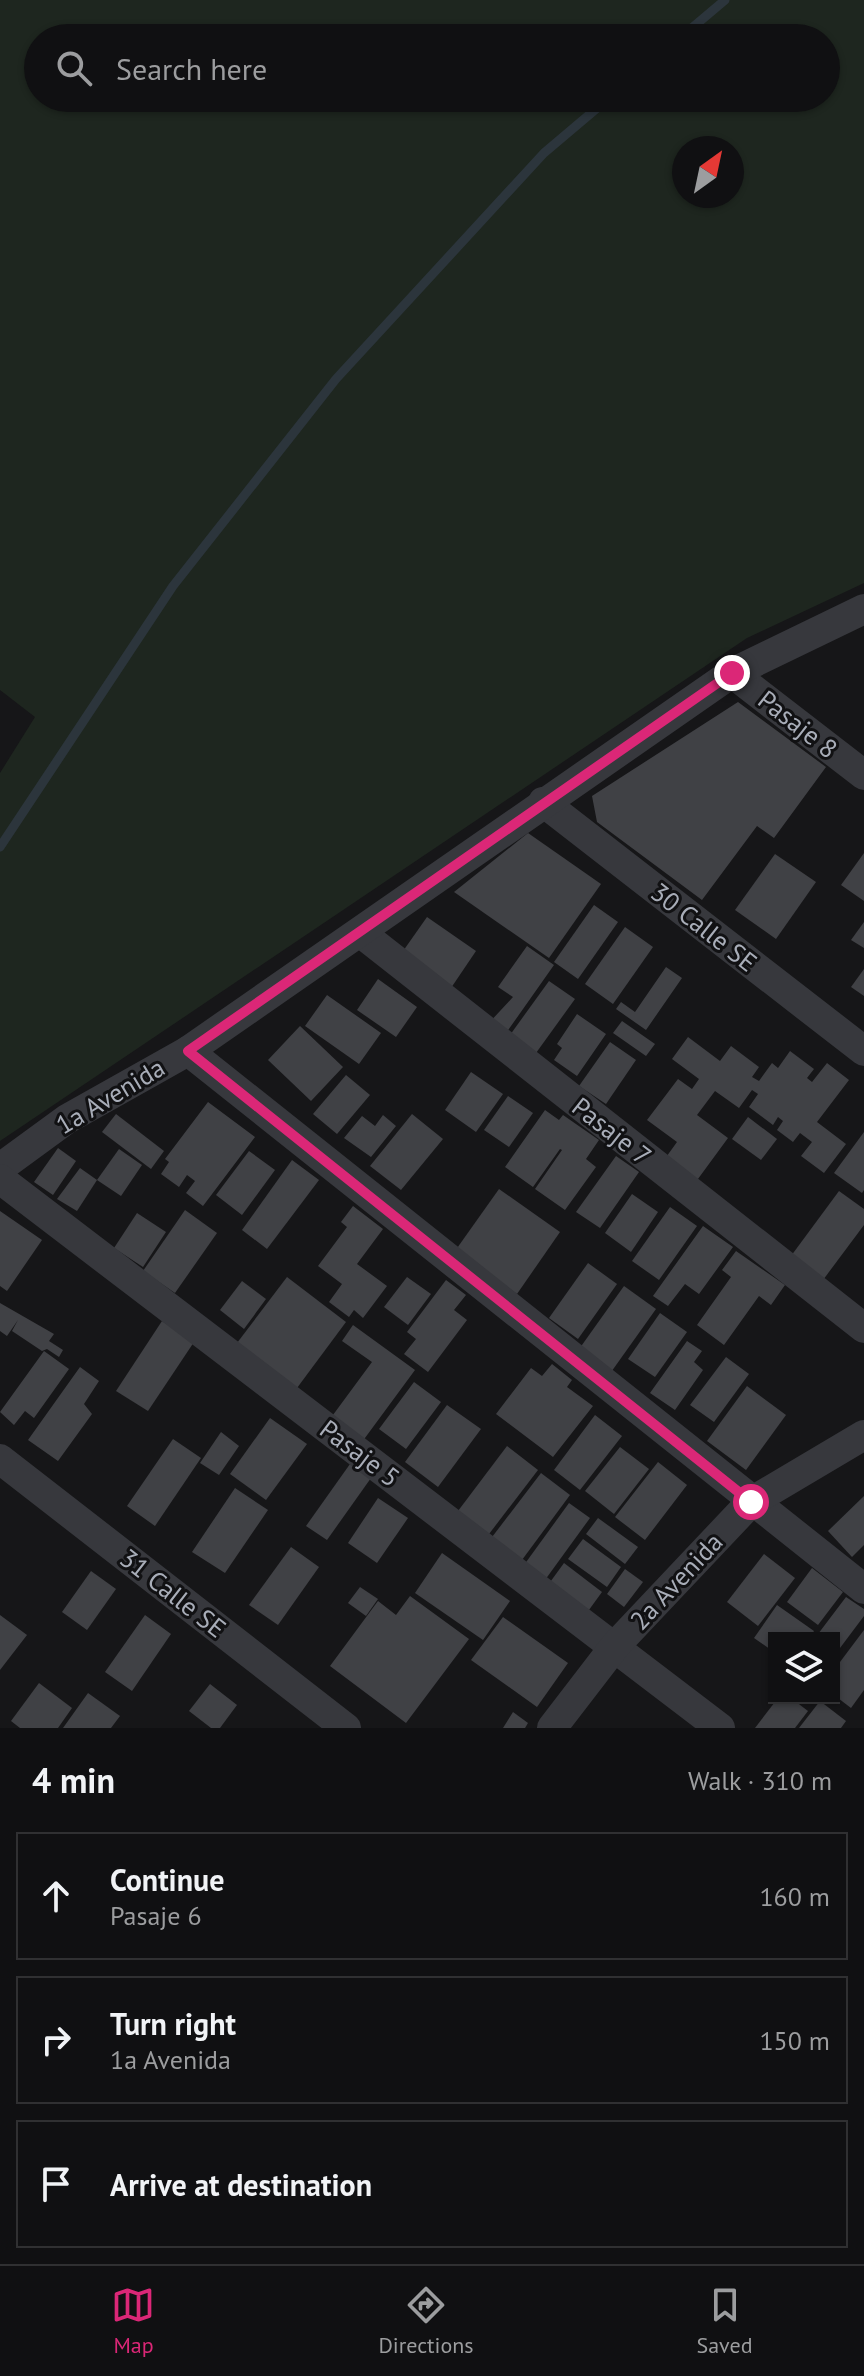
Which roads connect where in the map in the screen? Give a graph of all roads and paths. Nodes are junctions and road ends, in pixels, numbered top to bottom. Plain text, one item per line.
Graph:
1 (864, 609) edge
2 (732, 673) junction
3 (864, 775) edge
4 (543, 802) junction
5 (361, 933) junction
6 (188, 1051) junction
7 (864, 1051) edge
8 (0, 1168) edge
9 (0, 1179) edge
10 (864, 1328) edge
11 (864, 1435) edge
12 (0, 1459) edge
13 (751, 1502) junction
14 (864, 1589) edge
15 (615, 1646) junction
16 (346, 1728) edge
17 (552, 1728) edge
18 (720, 1728) edge

1 - 2 street, 1a Avenida
2 - 3 street, Pasaje 8
2 - 4 street, 1a Avenida
4 - 5 street, 1a Avenida
4 - 7 street, 30 Calle SE
5 - 6 street, 1a Avenida
5 - 10 street, Pasaje 7
6 - 8 street, 1a Avenida
6 - 13 street
9 - 15 street, Pasaje 5
11 - 13 street, 2a Avenida
12 - 16 street, 31 Calle SE
13 - 14 street
13 - 15 street, 2a Avenida
15 - 17 street, 2a Avenida
15 - 18 street, Pasaje 5

